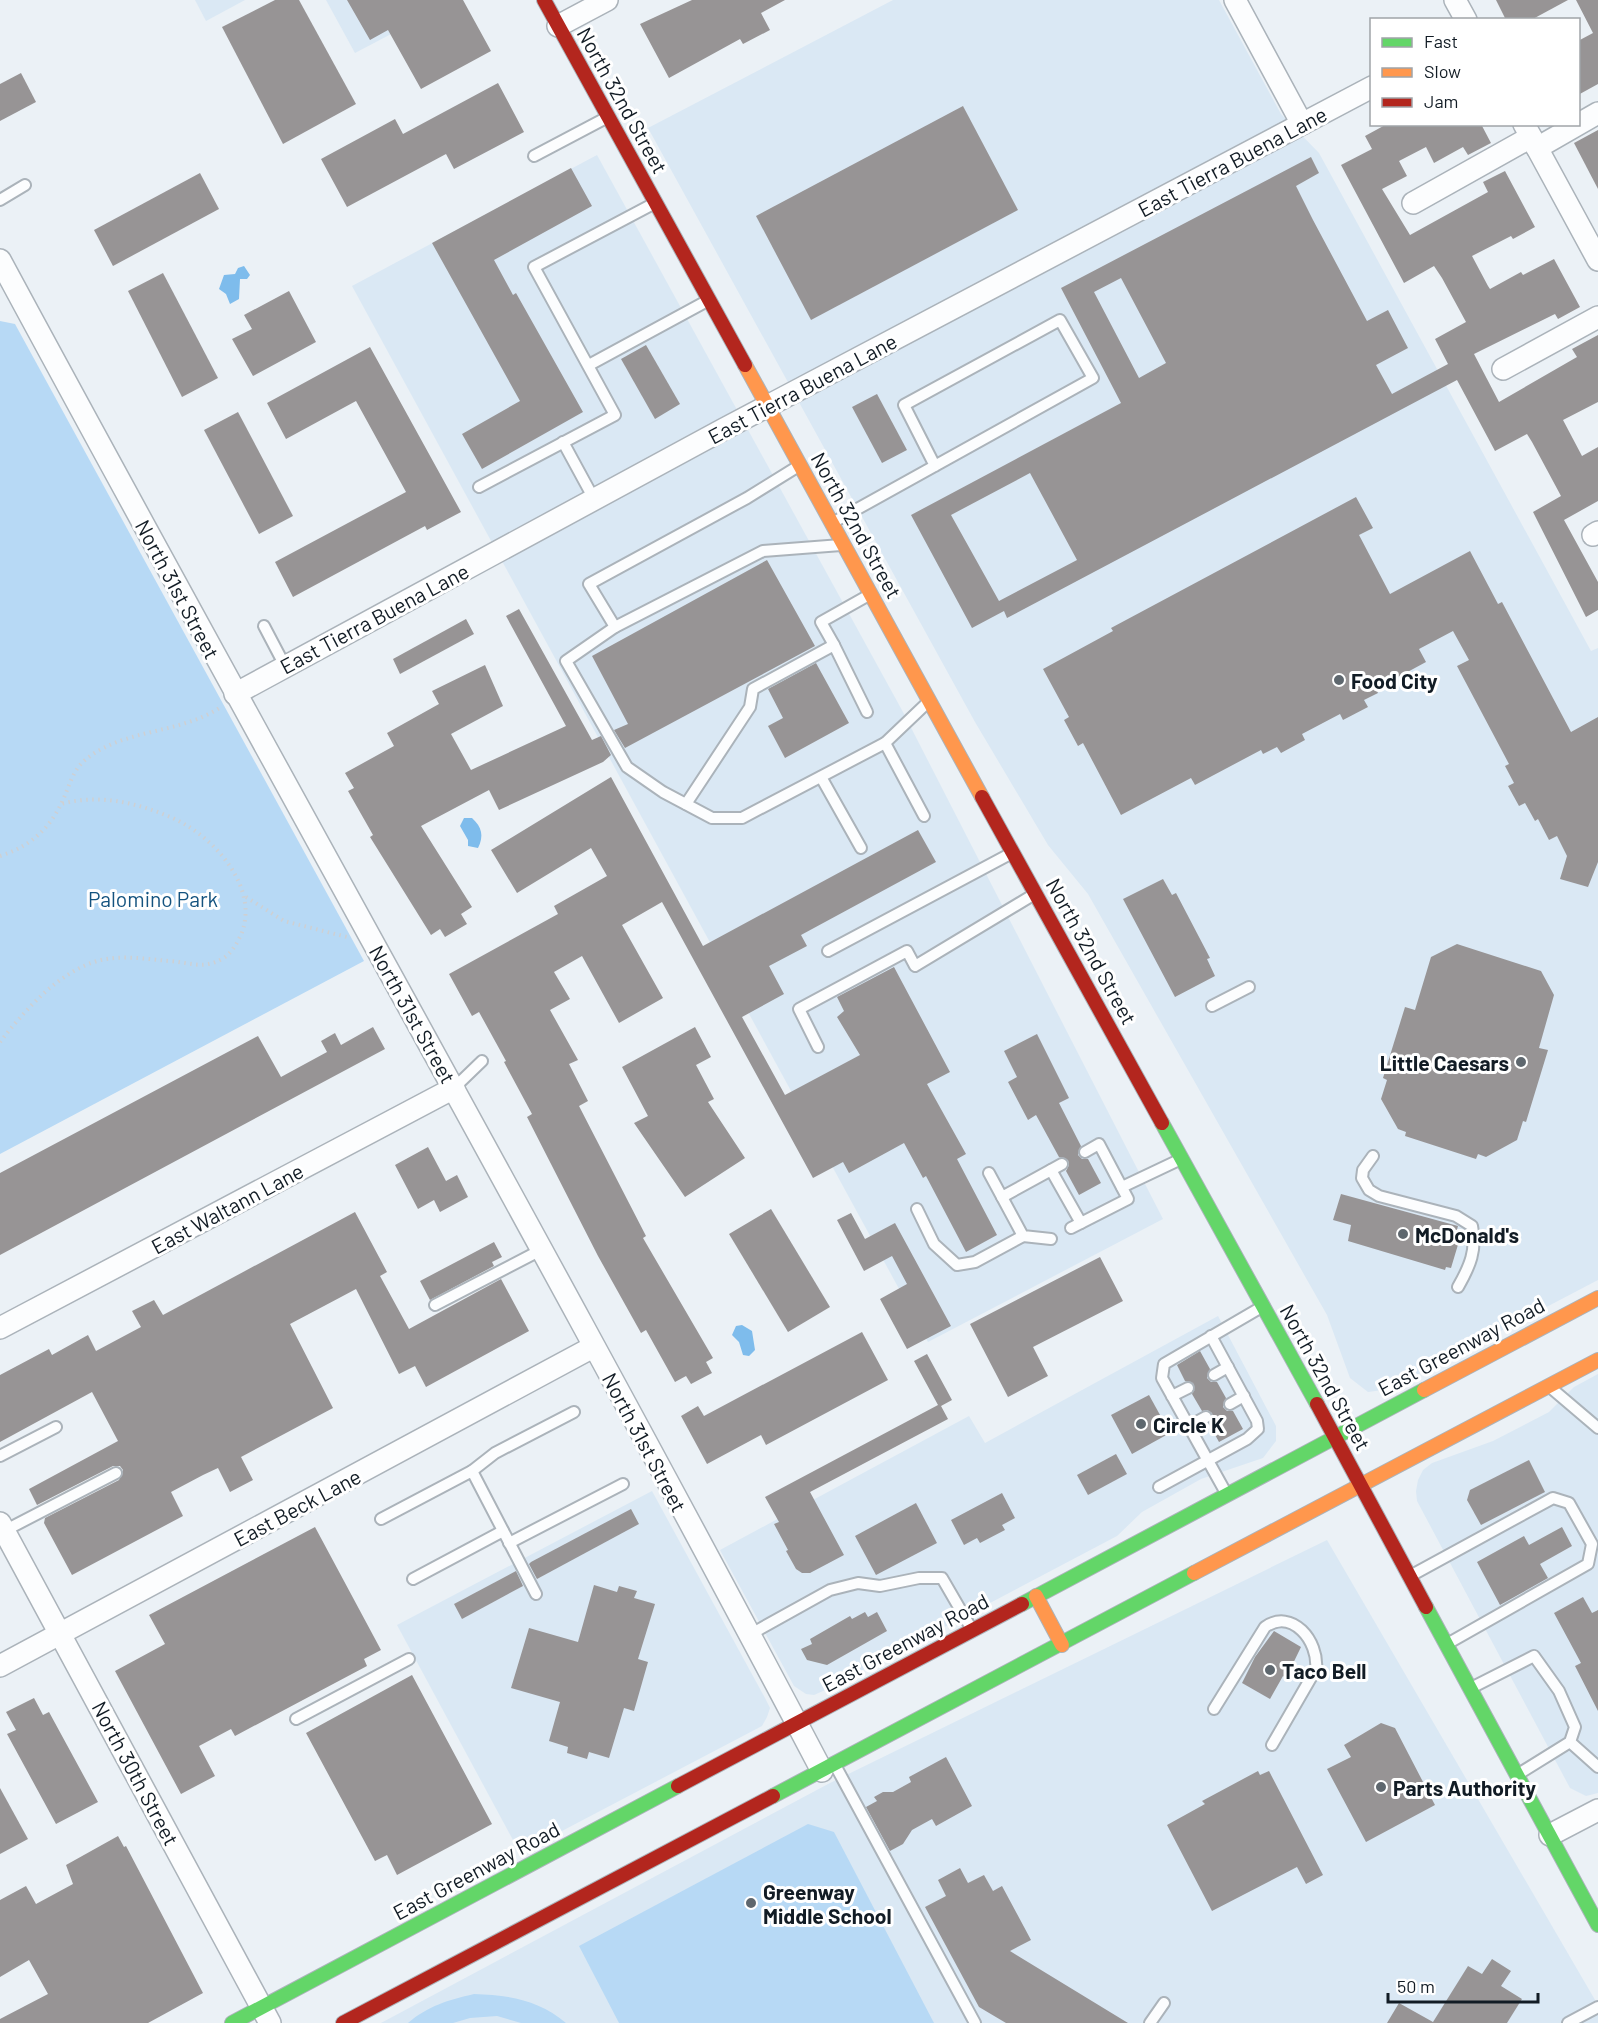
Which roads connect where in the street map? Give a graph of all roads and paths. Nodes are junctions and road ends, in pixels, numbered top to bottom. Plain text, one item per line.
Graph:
1 (544, 0) edge
2 (607, 0) edge
3 (1235, 0) edge
4 (1455, 0) edge
5 (1465, 18) edge
6 (558, 26) junction
7 (1370, 88) edge
8 (1598, 113) edge
9 (609, 117) junction
10 (1580, 119) edge
11 (1302, 124) junction
12 (1561, 126) edge
13 (1530, 137) edge
14 (534, 156) dead end
15 (25, 185) dead end
16 (0, 200) edge
17 (656, 202) junction
18 (1413, 203) dead end
19 (0, 260) edge
20 (1598, 260) edge
21 (9, 298) edge
22 (709, 300) junction
23 (1598, 316) edge
24 (589, 365) junction
25 (1503, 369) dead end
26 (767, 406) junction
27 (563, 442) junction
28 (800, 465) junction
29 (935, 466) junction
30 (479, 487) dead end
31 (594, 499) junction
32 (832, 524) junction
33 (844, 544) junction
34 (871, 594) junction
35 (264, 626) dead end
36 (615, 627) junction
37 (834, 645) junction
38 (285, 666) junction
39 (228, 700) junction
40 (930, 700) junction
41 (867, 712) dead end
42 (885, 743) junction
43 (821, 777) junction
44 (61, 804) junction
45 (686, 804) junction
46 (924, 816) dead end
47 (861, 848) dead end
48 (1013, 852) junction
49 (0, 856) edge
50 (1036, 893) junction
51 (245, 896) junction
52 (347, 937) dead end
53 (828, 951) dead end
54 (1249, 987) dead end
55 (1212, 1006) dead end
56 (0, 1042) edge
57 (818, 1047) dead end
58 (482, 1061) dead end
59 (453, 1088) junction
60 (1084, 1152) dead end
61 (1373, 1156) dead end
62 (1182, 1159) junction
63 (1062, 1164) dead end
64 (1051, 1170) junction
65 (989, 1173) dead end
66 (1122, 1187) junction
67 (1002, 1197) junction
68 (917, 1209) dead end
69 (1023, 1236) junction
70 (1051, 1239) dead end
71 (541, 1250) junction
72 (1458, 1287) dead end
73 (1598, 1298) edge
74 (435, 1305) dead end
75 (1263, 1306) junction
76 (0, 1328) edge
77 (1211, 1336) junction
78 (593, 1347) junction
79 (1598, 1360) edge
80 (1228, 1367) junction
81 (1214, 1375) dead end
82 (1548, 1386) junction
83 (1188, 1388) dead end
84 (1172, 1396) junction
85 (1244, 1396) junction
86 (1230, 1404) dead end
87 (574, 1412) dead end
88 (1206, 1418) dead end
89 (1189, 1426) junction
90 (56, 1427) dead end
91 (1598, 1428) edge
92 (1335, 1437) junction
93 (0, 1456) edge
94 (1208, 1460) junction
95 (472, 1471) junction
96 (116, 1473) dead end
97 (622, 1484) dead end
98 (1361, 1485) junction
99 (1159, 1486) dead end
100 (1227, 1495) junction
101 (381, 1519) dead end
102 (2, 1527) edge
103 (503, 1531) junction
104 (509, 1543) junction
105 (1410, 1576) junction
106 (413, 1579) dead end
107 (536, 1594) dead end
108 (1036, 1596) junction
109 (973, 1630) junction
110 (60, 1633) junction
111 (749, 1635) junction
112 (1446, 1644) junction
113 (1062, 1645) junction
114 (409, 1659) dead end
115 (0, 1665) edge
116 (1471, 1688) junction
117 (1214, 1709) dead end
118 (296, 1719) dead end
119 (797, 1724) junction
120 (1570, 1742) junction
121 (1272, 1745) dead end
122 (1598, 1767) edge
123 (828, 1768) junction
124 (1517, 1774) junction
125 (1598, 1810) edge
126 (1550, 1835) junction
127 (1598, 1925) edge
128 (1164, 2003) dead end
129 (1598, 2007) edge
130 (266, 2015) edge
131 (232, 2023) edge
132 (343, 2023) edge
133 (975, 2023) edge
134 (1150, 2023) edge
135 (1568, 2023) edge

1 - 6 main road, North 32nd Street
2 - 6 street
3 - 11 street
4 - 5 street
6 - 9 main road, North 32nd Street
7 - 11 street, East Tierra Buena Lane
8 - 10 street
9 - 14 lane
9 - 17 main road, North 32nd Street
11 - 26 street, East Tierra Buena Lane
12 - 13 street
13 - 18 street
13 - 20 street
15 - 16 lane
17 - 22 main road, North 32nd Street
17 - 24 lane
19 - 21 street, North 31st Street
21 - 39 street, North 31st Street
22 - 24 lane
22 - 26 main road, North 32nd Street
23 - 25 street
24 - 27 lane
26 - 28 main road, North 32nd Street
26 - 31 street, East Tierra Buena Lane
27 - 30 lane
27 - 31 lane
28 - 32 main road, North 32nd Street
28 - 36 lane
29 - 29 lane
29 - 32 lane
31 - 38 street, East Tierra Buena Lane
32 - 33 main road, North 32nd Street
33 - 34 main road, North 32nd Street
33 - 36 lane
34 - 37 lane
34 - 40 main road, North 32nd Street
35 - 38 lane
36 - 45 lane
37 - 41 lane
37 - 45 lane
38 - 39 street, East Tierra Buena Lane
39 - 44 path
39 - 59 street, North 31st Street
40 - 42 lane
40 - 48 main road, North 32nd Street
42 - 43 lane
42 - 46 lane
43 - 45 lane
43 - 47 lane
44 - 49 path
44 - 51 path
48 - 50 main road, North 32nd Street
48 - 53 lane
50 - 57 lane
50 - 62 main road, North 32nd Street
51 - 52 path
51 - 56 path
54 - 55 lane
58 - 59 lane
59 - 71 street, North 31st Street
59 - 76 street, East Waltann Lane
60 - 66 lane
61 - 72 lane
62 - 66 lane
62 - 75 main road, North 32nd Street
63 - 64 lane
64 - 66 lane
64 - 67 lane
65 - 67 lane
67 - 69 lane
68 - 69 lane
69 - 70 lane
71 - 74 lane
71 - 78 street, North 31st Street
73 - 92 main road, East Greenway Road
75 - 77 lane
75 - 92 main road, North 32nd Street
77 - 80 lane
77 - 84 lane
78 - 110 street, East Beck Lane
78 - 111 street, North 31st Street
79 - 82 main road
80 - 81 lane
80 - 85 lane
82 - 91 lane
82 - 98 main road
83 - 84 lane
84 - 89 lane
85 - 86 lane
85 - 94 lane
87 - 95 lane
88 - 89 lane
89 - 94 lane
90 - 93 lane
92 - 98 main road, North 32nd Street
92 - 100 main road, East Greenway Road
94 - 99 lane
94 - 100 lane
95 - 101 lane
95 - 103 lane
96 - 102 lane
97 - 104 lane
98 - 105 main road, North 32nd Street
98 - 113 main road
100 - 108 main road, East Greenway Road
102 - 110 street, North 30th Street
103 - 104 lane
103 - 106 lane
104 - 107 lane
105 - 112 main road, North 32nd Street
105 - 112 lane
108 - 109 main road, East Greenway Road
108 - 113 main road
109 - 111 lane
109 - 119 main road, East Greenway Road
110 - 115 street, East Beck Lane
110 - 130 street, North 30th Street
111 - 119 street, North 31st Street
112 - 116 main road, North 32nd Street
113 - 123 main road
114 - 118 lane
116 - 120 lane
116 - 124 main road, North 32nd Street
117 - 121 lane
119 - 123 street, North 31st Street
119 - 130 main road, East Greenway Road
120 - 122 lane
120 - 124 lane
123 - 132 main road
123 - 133 lane
124 - 126 main road, North 32nd Street
125 - 126 street
126 - 127 main road, North 32nd Street
128 - 134 lane
129 - 135 lane
130 - 131 main road, East Greenway Road

